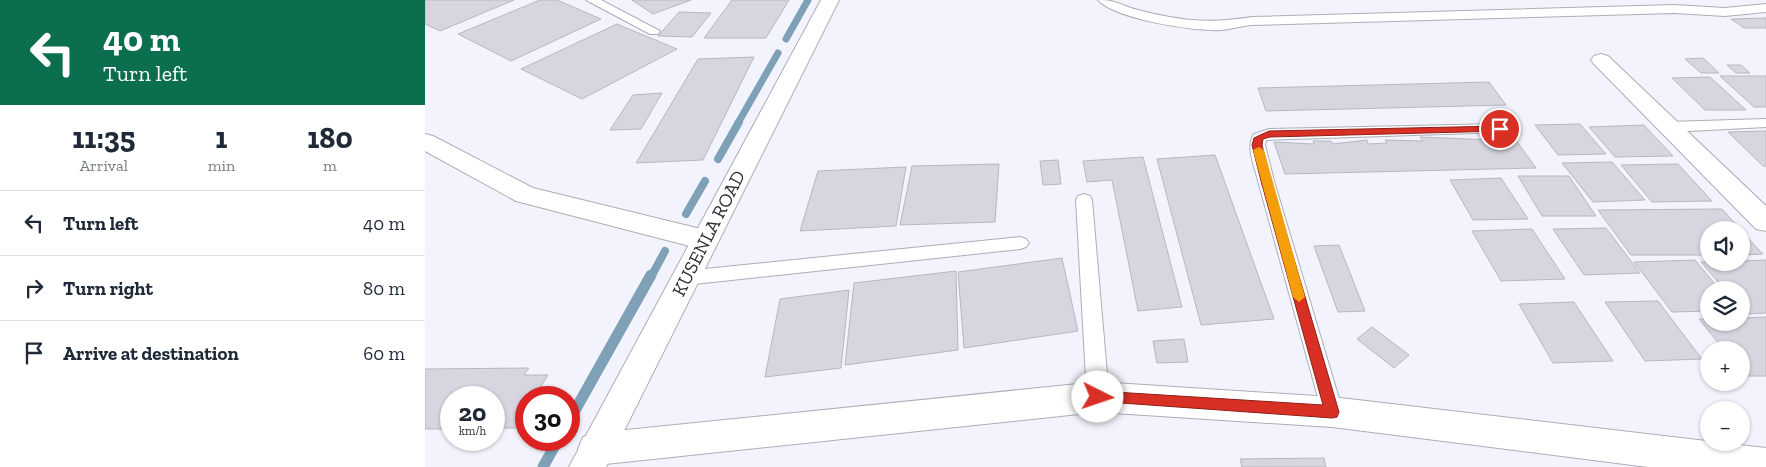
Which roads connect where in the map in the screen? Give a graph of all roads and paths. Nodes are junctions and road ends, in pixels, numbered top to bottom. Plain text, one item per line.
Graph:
1 (592, 0) edge
2 (830, 0) edge
3 (1104, 0) edge
4 (1763, 11) edge
5 (654, 31) dead end
6 (1601, 60) dead end
7 (1766, 123) edge
8 (1669, 127) junction
9 (1500, 129) dead end
10 (425, 141) edge
11 (1084, 200) dead end
12 (1766, 222) edge
13 (705, 240) junction
14 (1020, 243) dead end
15 (685, 278) junction
16 (1098, 397) junction
17 (1332, 412) junction
18 (592, 458) edge
19 (1766, 465) edge

1 - 5 lane
2 - 13 street, KUSENLA ROAD
3 - 4 lane
6 - 8 street
7 - 8 lane
8 - 12 street
9 - 17 lane
10 - 13 street
11 - 16 lane
13 - 15 street, KUSENLA ROAD
14 - 15 lane
15 - 18 street, KUSENLA ROAD
16 - 17 street
16 - 18 street
17 - 19 street

